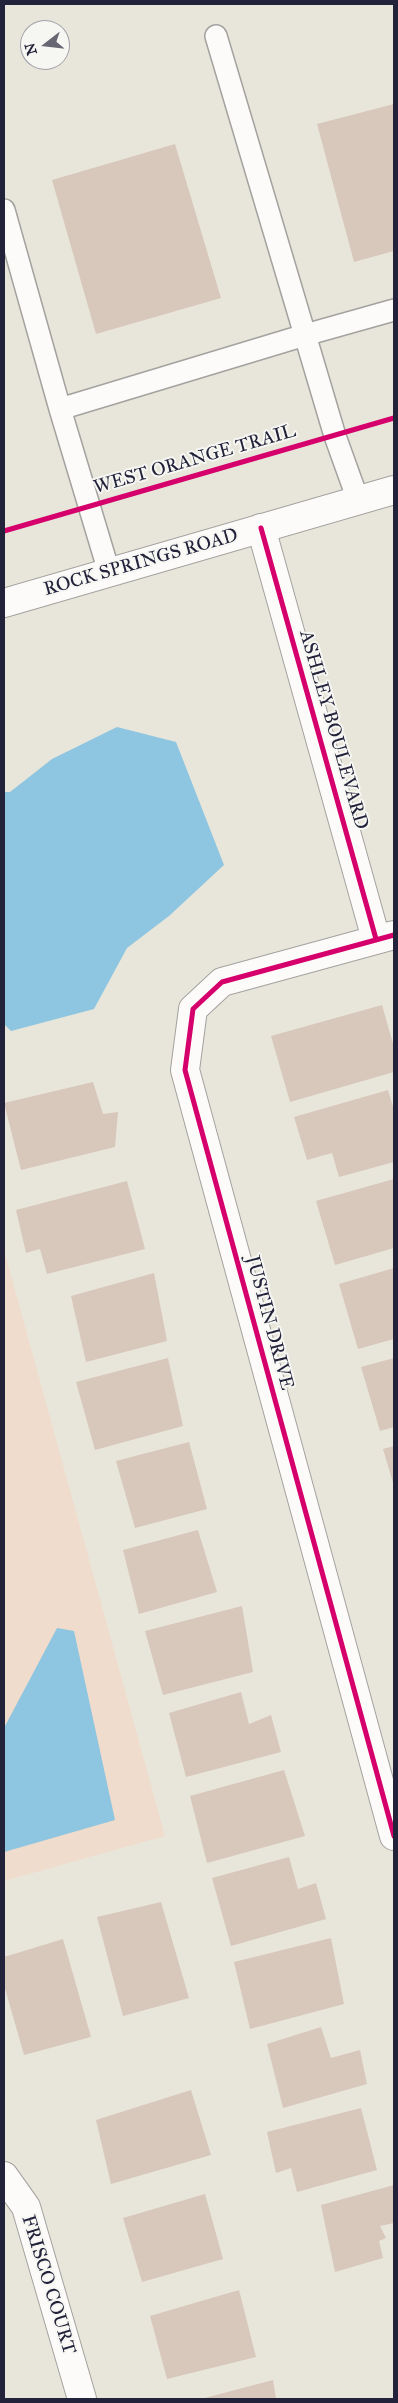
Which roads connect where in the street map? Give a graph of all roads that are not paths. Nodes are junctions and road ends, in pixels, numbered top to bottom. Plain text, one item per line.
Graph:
1 (216, 36) dead end
2 (4, 210) edge
3 (394, 310) edge
4 (305, 335) junction
5 (60, 408) junction
6 (394, 490) edge
7 (358, 500) junction
8 (260, 528) junction
9 (109, 572) junction
10 (4, 603) edge
11 (385, 937) edge
12 (394, 1836) edge
13 (4, 2176) edge
14 (82, 2399) edge

1 - 4 lane
2 - 5 lane
3 - 4 lane
4 - 5 lane
4 - 7 lane
5 - 9 lane
6 - 7 street, ROCK SPRINGS ROAD
7 - 8 street, ROCK SPRINGS ROAD
8 - 9 street, ROCK SPRINGS ROAD
8 - 11 street, ASHLEY BOULEVARD
9 - 10 street, ROCK SPRINGS ROAD
11 - 12 street, JUSTIN DRIVE
13 - 14 street, FRISCO COURT

